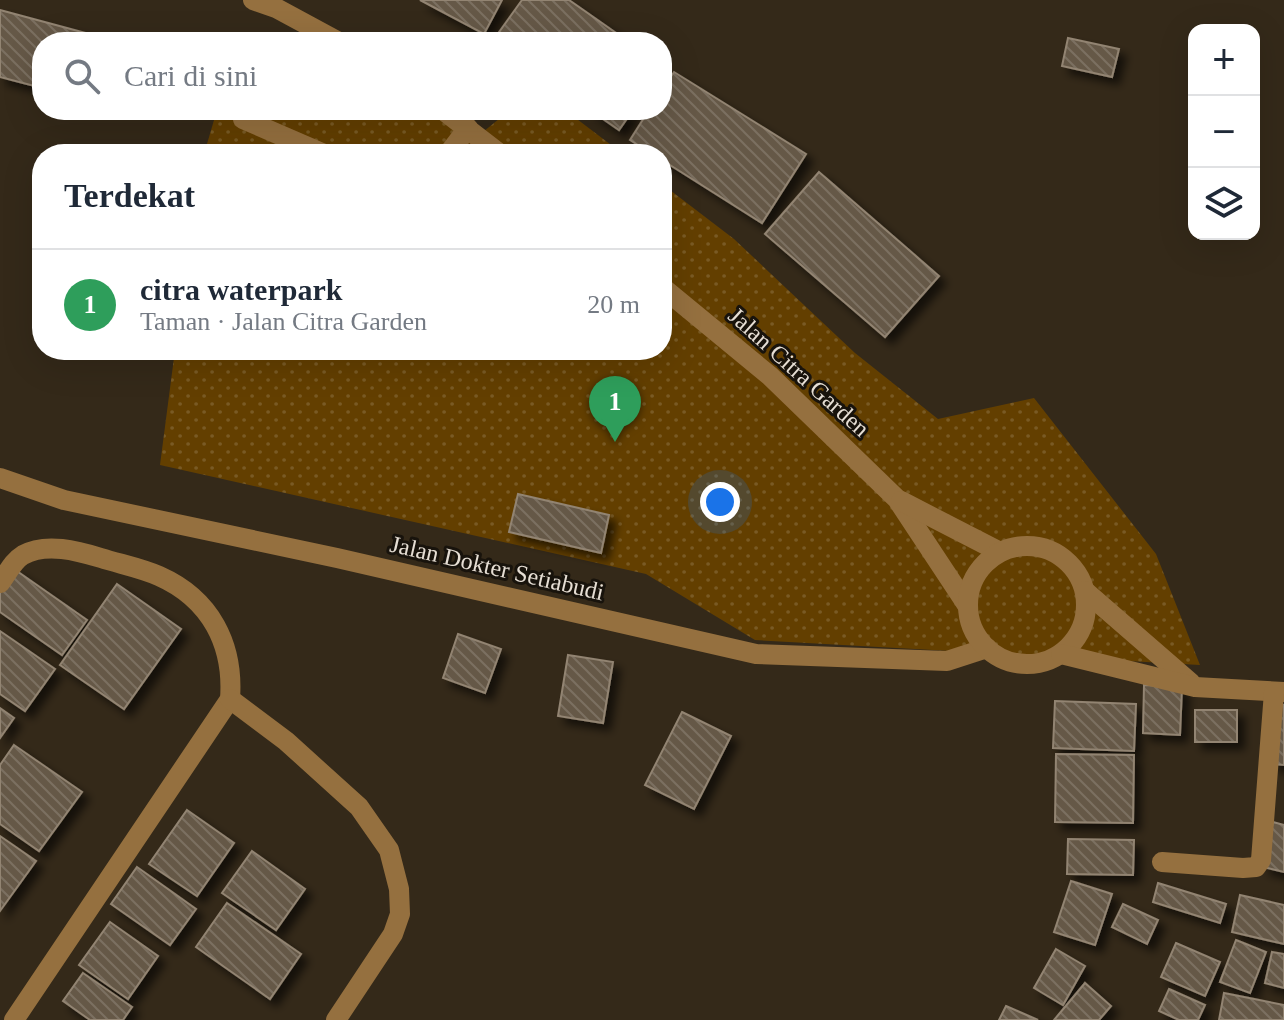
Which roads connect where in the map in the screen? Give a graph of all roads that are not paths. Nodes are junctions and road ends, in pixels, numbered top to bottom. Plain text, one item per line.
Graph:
1 (253, 0) edge
2 (320, 32) edge
3 (245, 120) edge
4 (457, 120) edge
5 (468, 128) junction
6 (301, 144) edge
7 (456, 144) edge
8 (488, 144) edge
9 (672, 295) edge
10 (1, 479) edge
11 (897, 499) junction
12 (1000, 552) junction
13 (0, 583) edge
14 (1085, 591) junction
15 (967, 605) junction
16 (987, 648) junction
17 (1061, 654) junction
18 (1195, 687) junction
19 (1279, 692) edge
20 (230, 699) junction
21 (1162, 862) dead end
22 (14, 1020) edge
23 (336, 1020) edge

1 - 2 street
3 - 6 street
4 - 5 street
5 - 7 street
5 - 8 street
9 - 11 street, Jalan Citra Garden
10 - 16 street, Jalan Dokter Setiabudi
11 - 12 street, Jalan Citra Garden
11 - 15 street, Jalan Citra Garden
12 - 14 street
12 - 15 street
13 - 20 street
14 - 17 street
14 - 18 street
15 - 16 street
16 - 17 street
17 - 18 street
18 - 19 street
19 - 21 street
20 - 22 street
20 - 23 street

